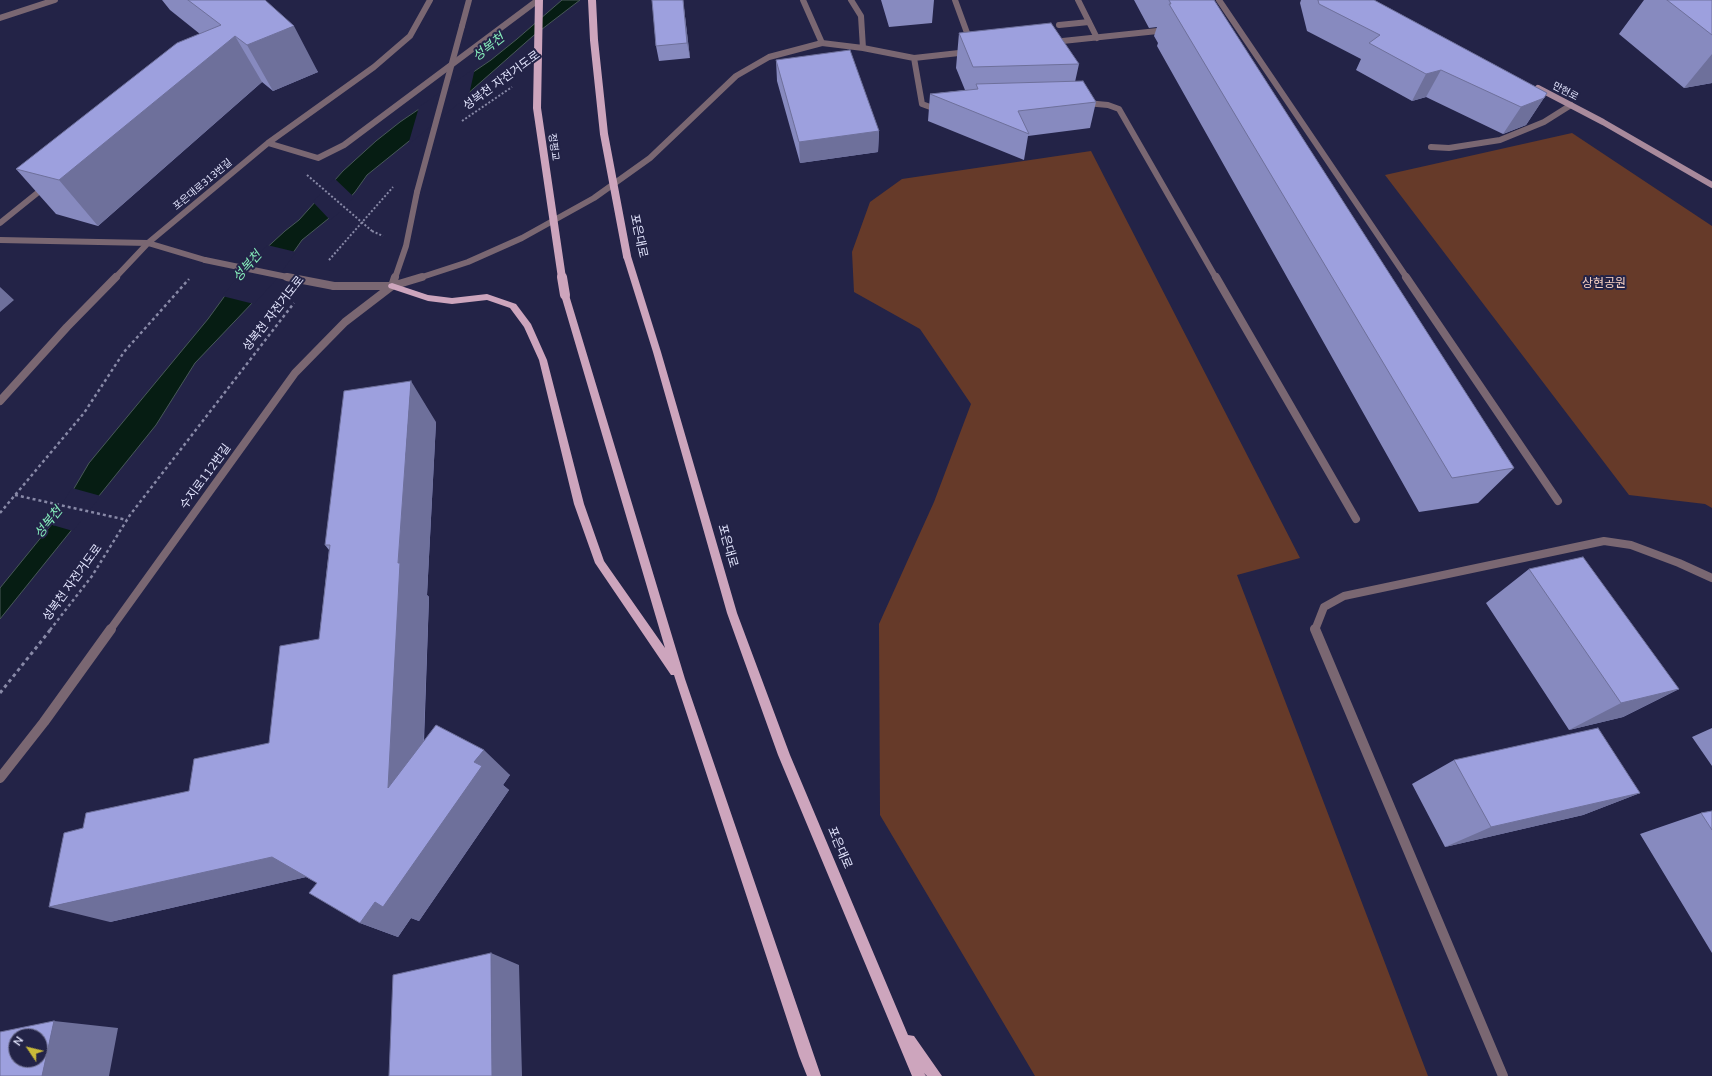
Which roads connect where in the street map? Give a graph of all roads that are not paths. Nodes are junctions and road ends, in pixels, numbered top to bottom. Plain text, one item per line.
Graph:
1 (55, 0) edge
2 (430, 0) edge
3 (469, 0) edge
4 (538, 0) edge
5 (592, 0) edge
6 (803, 0) edge
7 (851, 0) edge
8 (955, 0) edge
9 (1078, 0) edge
10 (1220, 0) edge
11 (0, 18) edge
12 (1089, 22) junction
13 (1235, 23) junction
14 (1227, 24) edge
15 (1059, 25) dead end
16 (1174, 29) edge
17 (1097, 38) junction
18 (822, 43) junction
19 (1043, 43) edge
20 (863, 48) junction
21 (914, 58) junction
22 (1530, 84) edge
23 (1080, 103) edge
24 (1571, 105) junction
25 (949, 108) edge
26 (268, 144) junction
27 (1431, 146) dead end
28 (54, 180) edge
29 (1712, 185) edge
30 (0, 223) edge
31 (0, 240) edge
32 (148, 243) junction
33 (392, 286) junction
34 (0, 401) edge
35 (1558, 501) dead end
36 (1356, 519) dead end
37 (1712, 578) edge
38 (680, 679) junction
39 (0, 778) edge
40 (899, 1027) junction
41 (806, 1056) junction
42 (810, 1076) edge
43 (814, 1076) edge
44 (920, 1076) edge
45 (935, 1076) edge
46 (1503, 1076) edge

1 - 11 street
2 - 26 street, 포은대로313번길
3 - 33 street, bridge
4 - 26 street
4 - 38 main road, 정평교, bridge
5 - 40 main road, 포은대로, bridge
6 - 18 street
7 - 20 street
8 - 21 street
9 - 12 street
10 - 13 street
12 - 15 street
12 - 17 street
13 - 14 street
13 - 35 street
16 - 17 street
17 - 19 street
18 - 20 street
18 - 33 street
20 - 21 street
21 - 25 street
22 - 24 street, 만현로
23 - 36 street
24 - 27 street
24 - 29 street, 만현로
26 - 32 street, 포은대로313번길
28 - 30 street
31 - 32 street
32 - 33 street, bridge
32 - 34 street, 포은대로313번길
33 - 38 main road
33 - 39 street, 수지로112번길
37 - 46 street
38 - 41 main road
40 - 44 main road, 포은대로
40 - 45 main road
41 - 42 main road
41 - 43 main road

